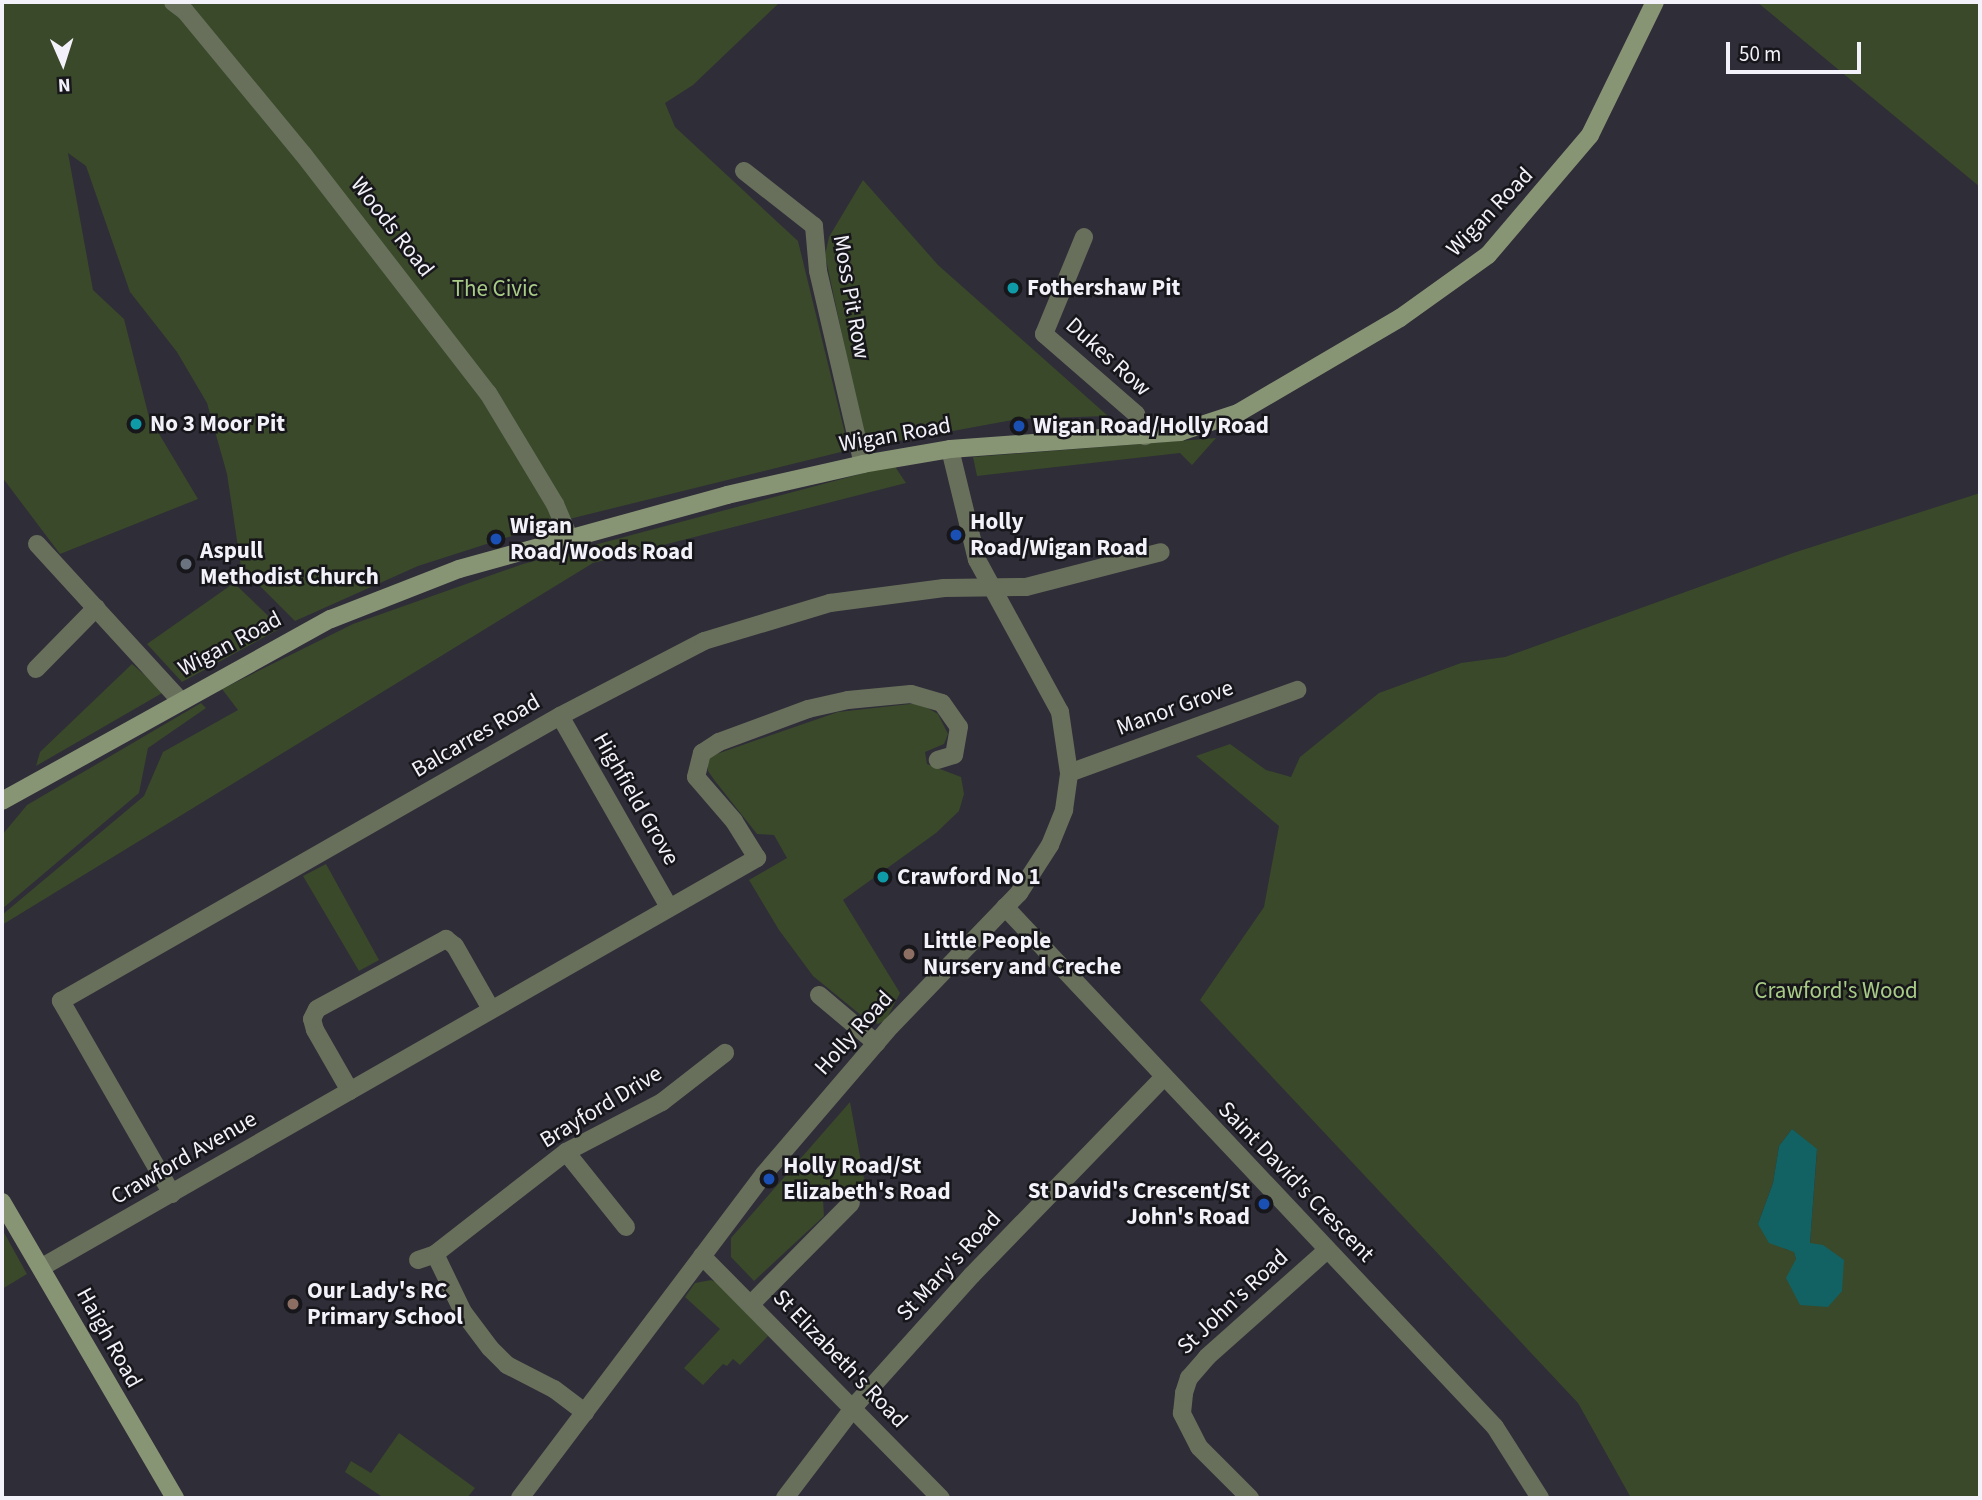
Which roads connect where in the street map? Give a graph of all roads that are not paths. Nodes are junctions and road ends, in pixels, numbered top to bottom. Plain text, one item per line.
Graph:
1 (173, 2) edge
2 (1655, 2) edge
3 (744, 171) dead end
4 (1084, 237) dead end
5 (1145, 436) junction
6 (950, 449) junction
7 (863, 464) junction
8 (569, 537) junction
9 (37, 544) dead end
10 (1161, 553) dead end
11 (991, 590) junction
12 (96, 608) junction
13 (36, 669) dead end
14 (1297, 690) dead end
15 (179, 699) junction
16 (560, 716) junction
17 (950, 761) dead end
18 (1069, 772) junction
19 (22, 792) junction
20 (2, 801) edge
21 (2, 815) edge
22 (668, 907) junction
23 (1005, 907) junction
24 (819, 995) dead end
25 (491, 1009) junction
26 (876, 1043) junction
27 (724, 1053) dead end
28 (1163, 1078) junction
29 (350, 1091) junction
30 (566, 1152) junction
31 (172, 1194) junction
32 (2, 1202) edge
33 (851, 1203) dead end
34 (626, 1227) dead end
35 (1327, 1250) junction
36 (435, 1254) junction
37 (702, 1256) junction
38 (418, 1260) dead end
39 (42, 1267) junction
40 (751, 1304) junction
41 (853, 1407) junction
42 (585, 1412) junction
43 (174, 1498) edge
44 (520, 1498) edge
45 (785, 1498) edge
46 (941, 1498) edge
47 (1250, 1498) edge
48 (1540, 1498) edge

1 - 8 street, Woods Road
2 - 5 main road, Wigan Road
3 - 7 street, Moss Pit Row
4 - 5 street, Dukes Row
5 - 6 main road, Wigan Road
6 - 7 main road, Wigan Road
6 - 11 street, Holly Road
7 - 8 main road, Wigan Road
8 - 15 main road, Wigan Road
9 - 12 street
10 - 11 street, Balcarres Road
11 - 16 street, Balcarres Road
11 - 18 street, Holly Road
12 - 13 street
12 - 15 street
14 - 18 street, Manor Grove
15 - 19 main road, Wigan Road
16 - 22 street, Highfield Grove
16 - 31 street, Balcarres Road
17 - 22 street, Crawford Avenue
18 - 23 street, Holly Road
19 - 20 main road, Wigan Road
19 - 21 main road, Wigan Road
22 - 25 street, Crawford Avenue
23 - 26 street, Holly Road
23 - 28 street, Saint David's Crescent
24 - 26 street
25 - 29 street, Crawford Avenue
25 - 29 street
26 - 37 street, Holly Road
27 - 30 street, Brayford Drive
28 - 35 street, Saint David's Crescent
28 - 41 street, St Mary's Road
29 - 31 street, Crawford Avenue
30 - 34 street
30 - 36 street, Brayford Drive
31 - 39 street, Crawford Avenue
32 - 39 main road, Haigh Road
33 - 40 street
35 - 47 street, St John's Road
35 - 48 street, Saint David's Crescent
36 - 38 street, Brayford Drive
36 - 42 street
37 - 40 street, St Elizabeth's Road
37 - 42 street, Holly Road
39 - 43 main road, Haigh Road
40 - 41 street, St Elizabeth's Road
41 - 45 street, St Mary's Road
41 - 46 street, St Elizabeth's Road
42 - 44 street, Holly Road

